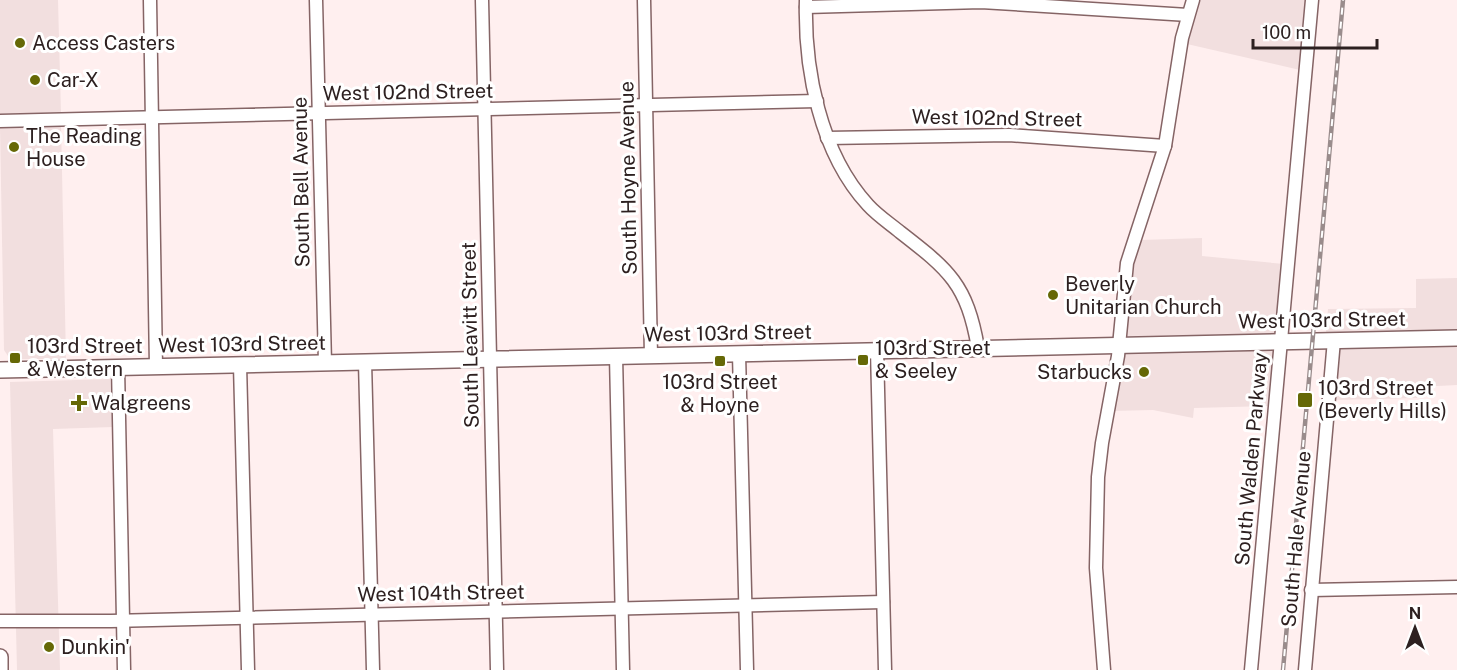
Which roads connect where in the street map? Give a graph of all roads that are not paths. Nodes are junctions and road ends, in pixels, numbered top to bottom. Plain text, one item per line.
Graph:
1 (150, 0) edge
2 (316, 0) edge
3 (482, 0) edge
4 (644, 0) edge
5 (1193, 0) edge
6 (1312, 0) edge
7 (806, 4) edge
8 (1188, 15) junction
9 (817, 101) junction
10 (646, 106) junction
11 (484, 109) junction
12 (319, 113) junction
13 (152, 117) junction
14 (0, 121) edge
15 (828, 138) junction
16 (1165, 146) junction
17 (1457, 338) edge
18 (1334, 340) junction
19 (1282, 341) junction
20 (1120, 345) junction
21 (978, 348) junction
22 (877, 350) junction
23 (739, 354) junction
24 (616, 356) junction
25 (651, 356) junction
26 (490, 359) junction
27 (365, 362) junction
28 (325, 363) junction
29 (240, 365) junction
30 (156, 367) junction
31 (118, 368) junction
32 (0, 370) edge
33 (1457, 587) edge
34 (1311, 590) junction
35 (883, 602) junction
36 (745, 606) junction
37 (622, 609) junction
38 (496, 611) junction
39 (371, 614) junction
40 (247, 617) junction
41 (0, 621) edge
42 (123, 621) junction
43 (0, 657) edge
44 (0, 670) edge
45 (124, 670) edge
46 (248, 670) edge
47 (373, 670) edge
48 (497, 670) edge
49 (623, 670) edge
50 (747, 670) edge
51 (885, 670) edge
52 (1104, 670) edge
53 (1251, 670) edge
54 (1305, 670) edge

1 - 13 street
2 - 12 street, South Bell Avenue
3 - 11 street, South Leavitt Street
4 - 10 street, South Hoyne Avenue
5 - 8 street
6 - 19 street, South Walden Parkway
7 - 8 street
7 - 9 street
8 - 16 street
9 - 10 street, West 102nd Street
9 - 15 street
10 - 11 street, West 102nd Street
10 - 25 street, South Hoyne Avenue
11 - 12 street, West 102nd Street
11 - 26 street, South Leavitt Street
12 - 13 street, West 102nd Street
12 - 28 street, South Bell Avenue
13 - 14 street, West 102nd Street
13 - 30 street
15 - 16 street, West 102nd Street
15 - 21 street
16 - 20 street
17 - 18 main road, West 103rd Street
18 - 19 main road, West 103rd Street
18 - 34 street, South Hale Avenue
19 - 20 main road, West 103rd Street
19 - 53 street, South Walden Parkway
20 - 21 main road, West 103rd Street
20 - 52 street
21 - 22 main road, West 103rd Street
22 - 23 main road, West 103rd Street
22 - 35 street
23 - 25 main road, West 103rd Street
23 - 36 street
24 - 25 main road, West 103rd Street
24 - 26 main road, West 103rd Street
24 - 37 street
26 - 27 main road, West 103rd Street
26 - 38 street, South Leavitt Street
27 - 28 main road, West 103rd Street
27 - 39 street
28 - 29 main road, West 103rd Street
29 - 30 main road, West 103rd Street
29 - 40 street
30 - 31 main road, West 103rd Street
31 - 32 main road, West 103rd Street
31 - 42 street
33 - 34 street
34 - 54 street, South Hale Avenue
35 - 36 street, West 104th Street
35 - 51 street
36 - 37 street, West 104th Street
36 - 50 street
37 - 38 street, West 104th Street
37 - 49 street
38 - 39 street, West 104th Street
38 - 48 street, South Leavitt Street
39 - 40 street, West 104th Street
39 - 47 street
40 - 42 street, West 104th Street
40 - 46 street
41 - 42 street, West 104th Street
42 - 45 street
43 - 44 main road

